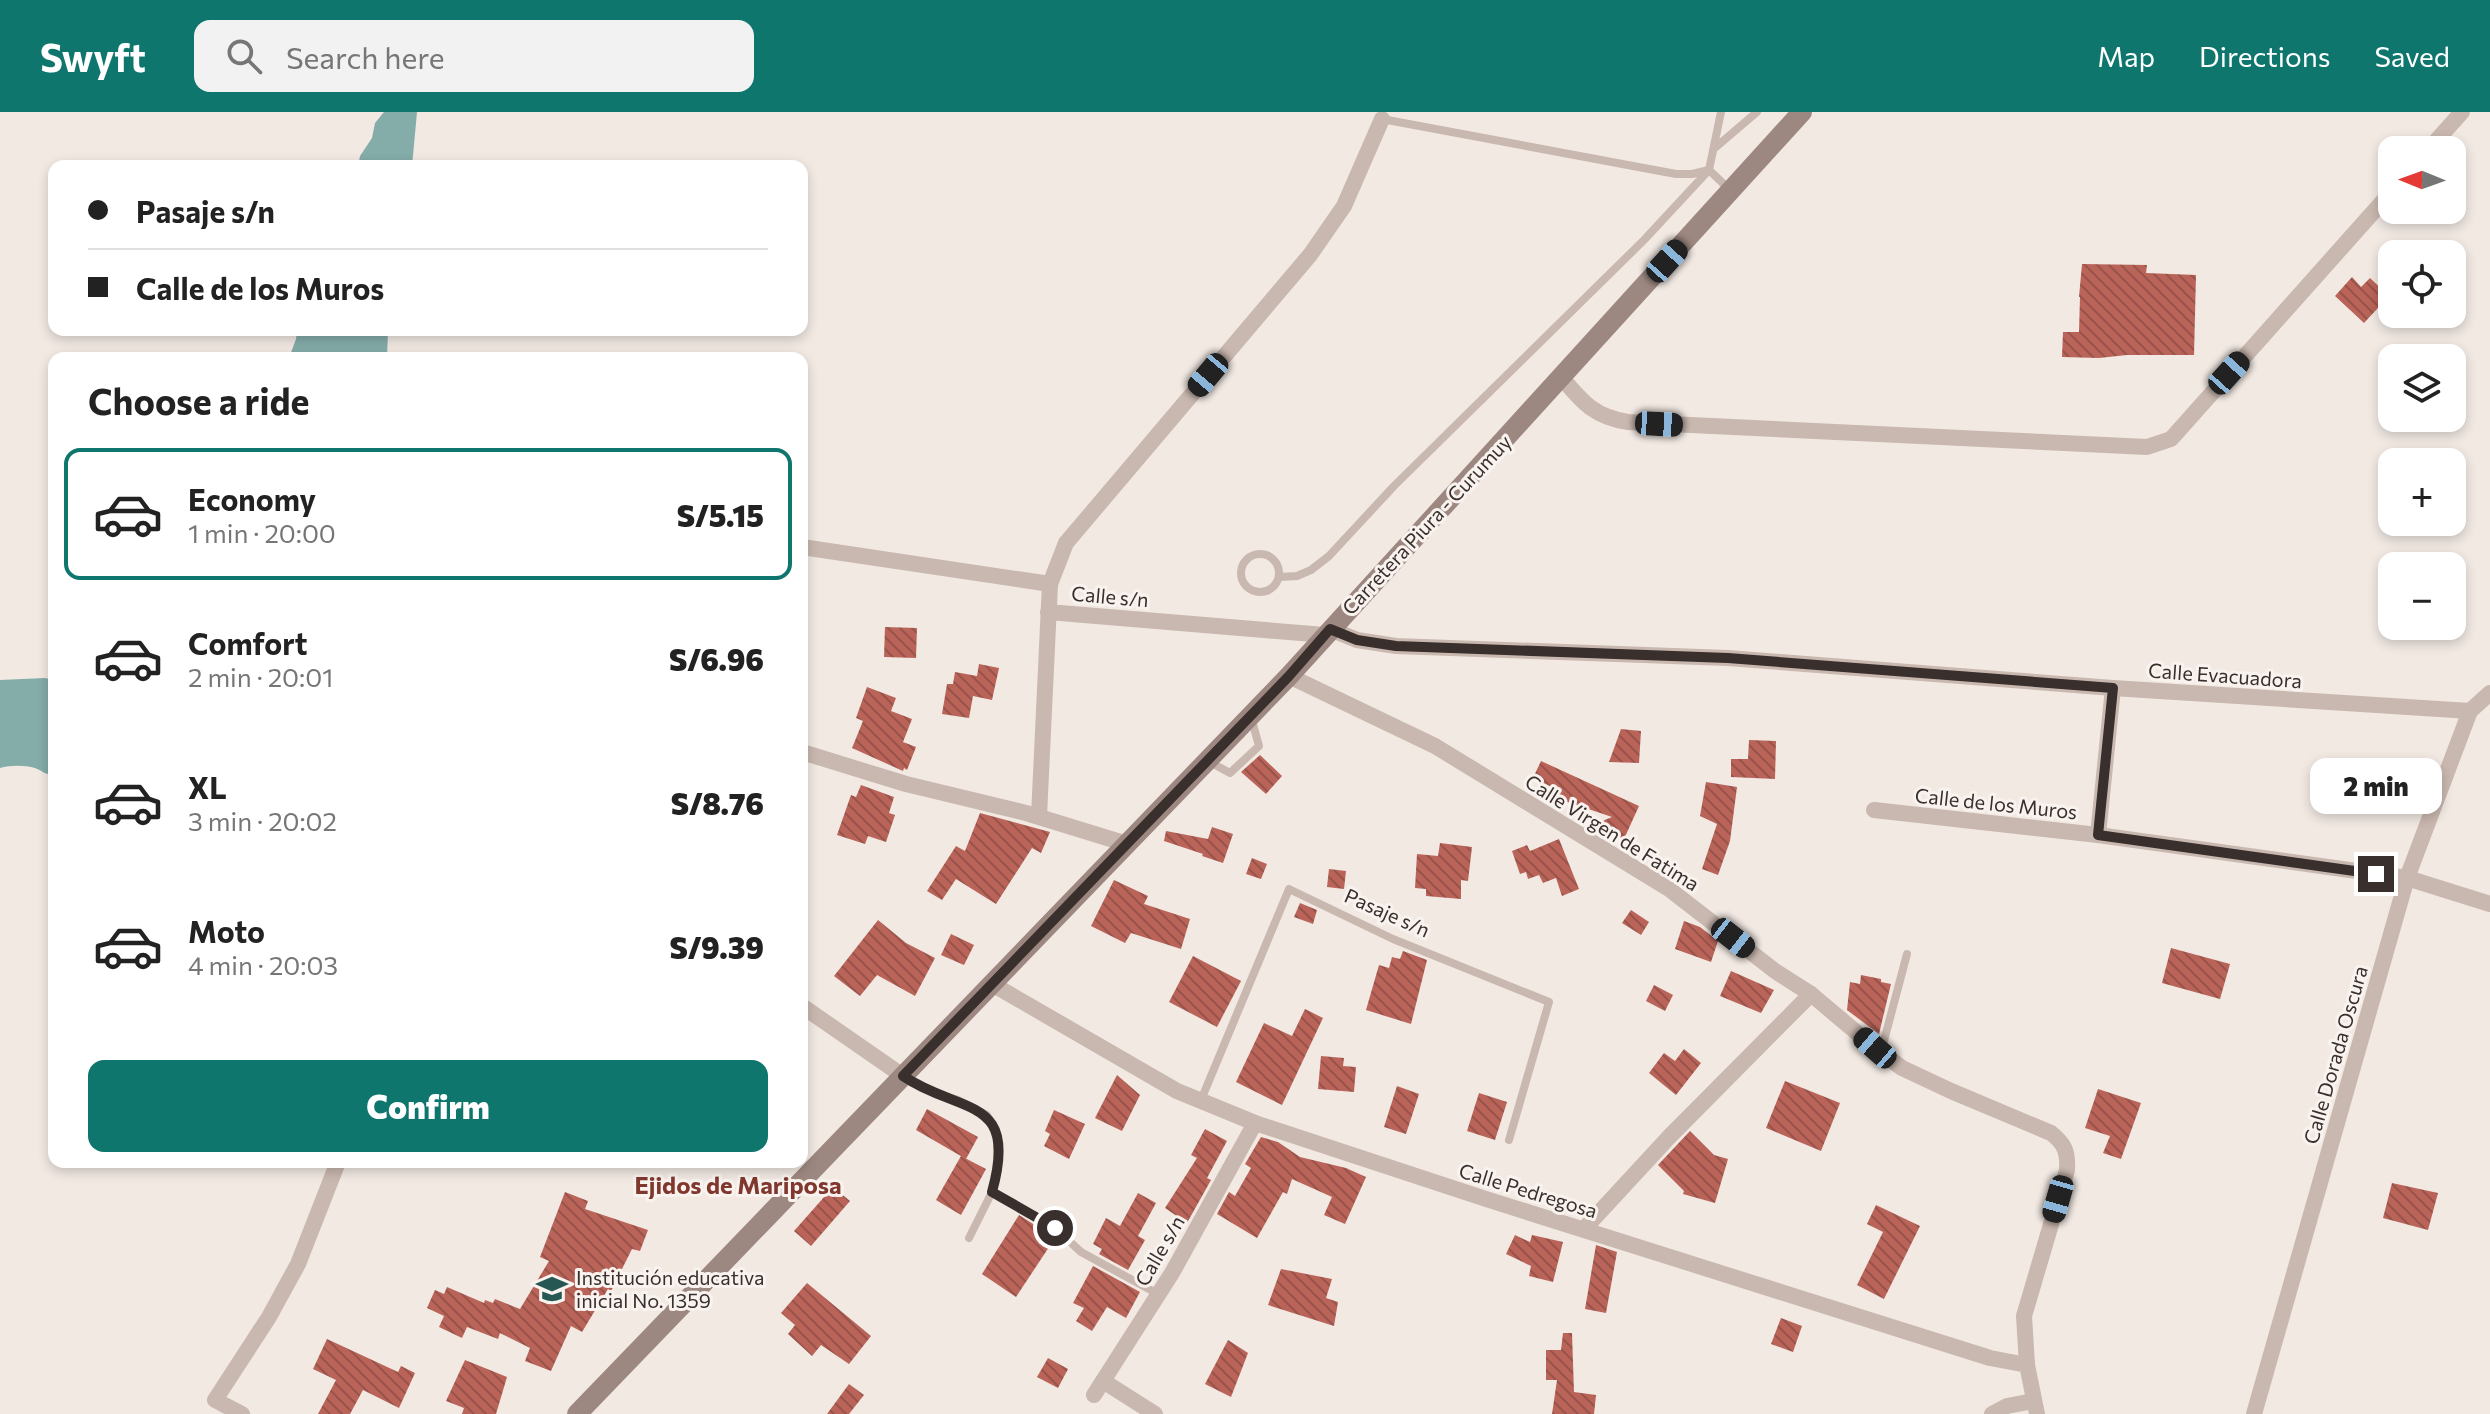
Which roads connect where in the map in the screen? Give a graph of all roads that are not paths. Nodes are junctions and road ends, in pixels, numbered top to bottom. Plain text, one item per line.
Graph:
1 (1721, 112) edge
2 (1757, 112) edge
3 (1802, 112) edge
4 (2462, 112) edge
5 (1383, 116) edge
6 (2441, 136) edge
7 (1715, 147) junction
8 (1709, 170) junction
9 (1731, 191) junction
10 (2378, 207) edge
11 (1562, 378) junction
12 (808, 548) edge
13 (1279, 577) junction
14 (1050, 584) junction
15 (1048, 612) junction
16 (1328, 632) junction
17 (1289, 676) junction
18 (2113, 688) junction
19 (2490, 693) edge
20 (2470, 711) junction
21 (808, 754) edge
22 (1874, 810) dead end
23 (1039, 816) junction
24 (2098, 835) junction
25 (1127, 844) junction
26 (2407, 878) junction
27 (2490, 904) edge
28 (1907, 954) dead end
29 (992, 984) junction
30 (1811, 994) junction
31 (808, 1010) edge
32 (1881, 1052) junction
33 (903, 1076) junction
34 (1201, 1101) junction
35 (1255, 1123) junction
36 (1509, 1140) dead end
37 (336, 1168) edge
38 (992, 1192) junction
39 (1584, 1229) junction
40 (969, 1238) dead end
41 (1158, 1294) junction
42 (2027, 1365) junction
43 (2035, 1407) edge
44 (242, 1414) edge
45 (577, 1414) edge
46 (1155, 1414) edge
47 (1992, 1414) edge
48 (2254, 1414) edge

1 - 7 lane
2 - 7 lane
3 - 9 main road, Carretera Piura - Curumuy
4 - 6 street
5 - 8 lane
5 - 14 street
7 - 8 lane
8 - 9 lane
8 - 13 lane
9 - 11 main road, Carretera Piura - Curumuy
10 - 11 street
11 - 16 main road, Carretera Piura - Curumuy
12 - 14 street
13 - 13 lane
14 - 15 street
15 - 16 street, Calle s/n
15 - 23 street, Calle s/n
16 - 17 main road, Carretera Piura - Curumuy
16 - 18 street, Calle Evacuadora
17 - 25 main road, Carretera Piura - Curumuy
17 - 30 street, Calle Virgen de Fatima
18 - 20 street, Calle Evacuadora
18 - 24 street
19 - 20 street
20 - 26 street, Calle Dorada Oscura
21 - 23 street
22 - 24 street, Calle de los Muros
23 - 25 street
24 - 26 street, Calle de los Muros
25 - 29 main road, Carretera Piura - Curumuy
26 - 27 street, Calle de los Muros
26 - 48 street, Calle Dorada Oscura
28 - 32 lane
29 - 33 main road, Carretera Piura - Curumuy
29 - 34 street, Calle Pedregosa
30 - 32 street, Calle Virgen de Fatima
30 - 39 street
31 - 33 street
32 - 42 street, Calle Virgen de Fatima
33 - 38 lane
33 - 45 main road, Carretera Piura - Curumuy
34 - 35 street, Calle Pedregosa
34 - 36 lane, Pasaje s/n
35 - 39 street, Calle Pedregosa
35 - 41 street, Calle s/n
37 - 44 street
38 - 40 lane
38 - 41 lane
39 - 42 street, Calle Pedregosa
41 - 46 street, Calle s/n
42 - 43 street
43 - 47 street

